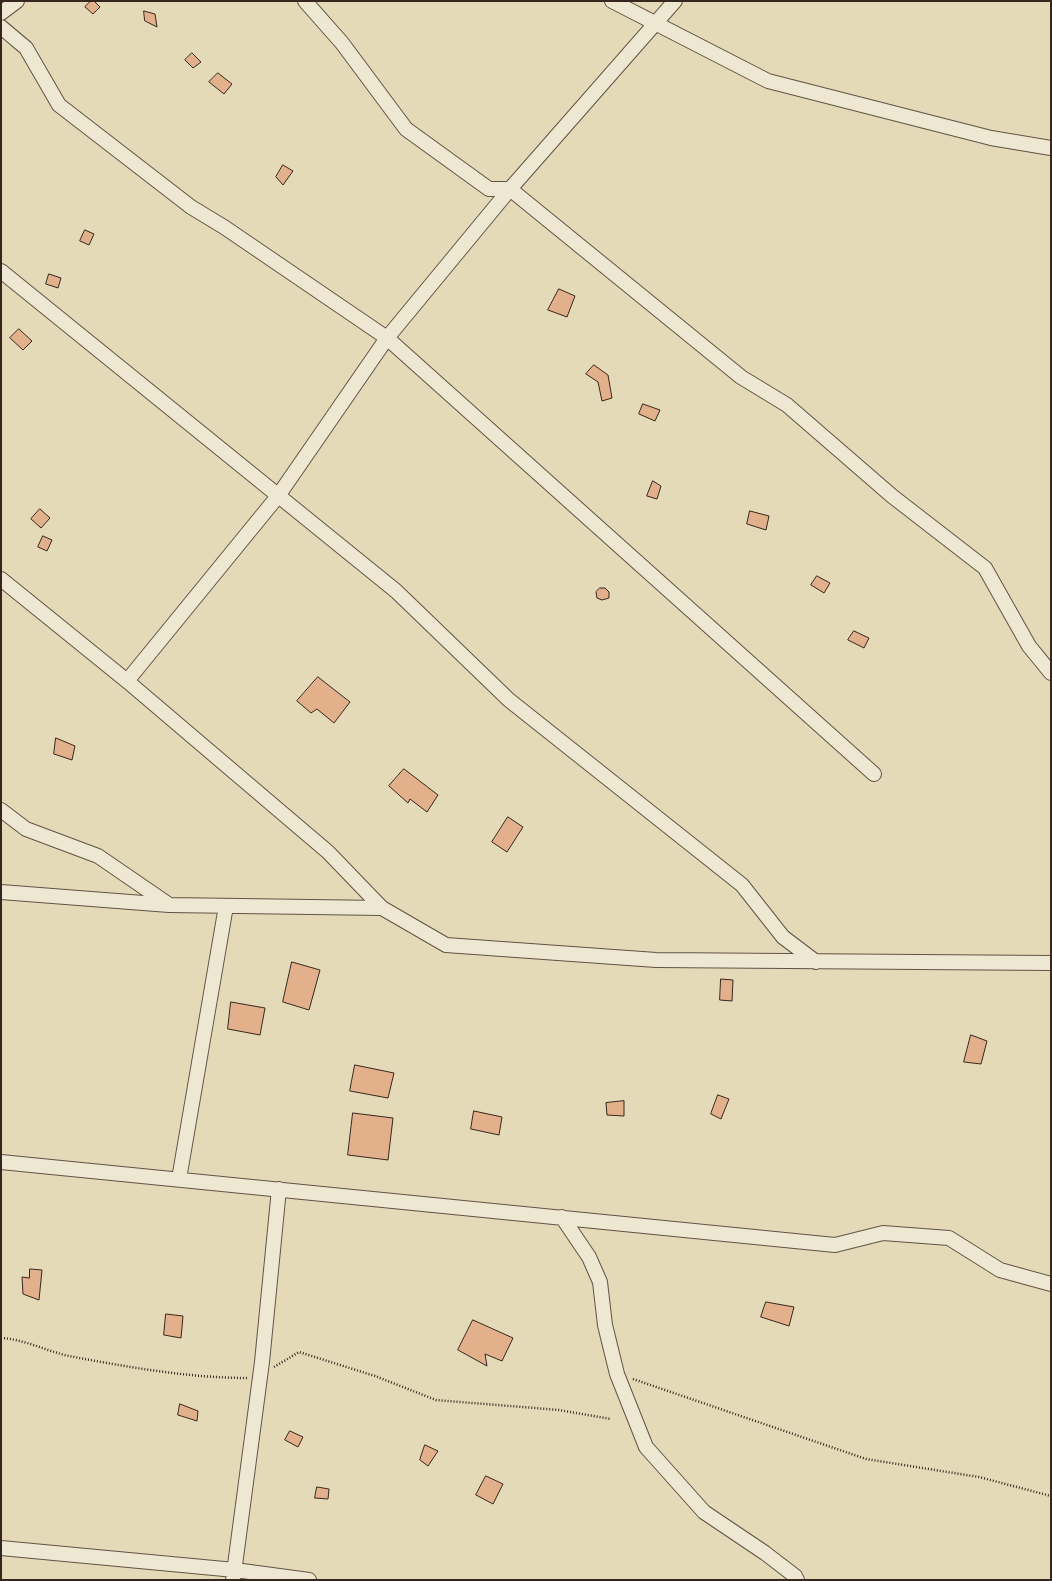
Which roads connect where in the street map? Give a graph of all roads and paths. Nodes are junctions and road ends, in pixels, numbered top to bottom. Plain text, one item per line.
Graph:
1 (17, 1) edge
2 (305, 1) edge
3 (612, 1) edge
4 (675, 1) edge
5 (1, 13) edge
6 (655, 23) junction
7 (1, 27) edge
8 (1051, 148) edge
9 (510, 189) junction
10 (1, 271) edge
11 (387, 338) junction
12 (278, 496) junction
13 (1, 579) edge
14 (1051, 673) edge
15 (127, 681) junction
16 (874, 774) dead end
17 (1, 810) edge
18 (1, 892) edge
19 (169, 905) junction
20 (226, 906) junction
21 (382, 908) junction
22 (816, 962) junction
23 (1051, 963) edge
24 (1, 1162) edge
25 (179, 1179) junction
26 (279, 1189) junction
27 (562, 1217) junction
28 (1051, 1284) edge
29 (1, 1338) edge
30 (618, 1374) junction
31 (260, 1378) junction
32 (611, 1419) dead end
33 (1051, 1496) edge
34 (1, 1548) edge
35 (234, 1575) edge
36 (310, 1580) edge
37 (797, 1580) edge

1 - 5 street
2 - 9 street
3 - 6 street
4 - 6 street
6 - 8 street
6 - 9 street
7 - 11 street
9 - 11 street
9 - 14 street
10 - 12 street
11 - 12 street
11 - 16 street
12 - 15 street
12 - 22 street
13 - 15 street
15 - 21 street
17 - 19 street
18 - 19 street
19 - 20 street
20 - 21 street
20 - 25 street
21 - 22 street
22 - 23 street
24 - 25 street
25 - 26 street
26 - 27 street
26 - 31 street
27 - 28 street
27 - 30 street
29 - 31 path
30 - 33 path
30 - 37 street
31 - 32 path
31 - 35 street
34 - 35 street
35 - 36 street

